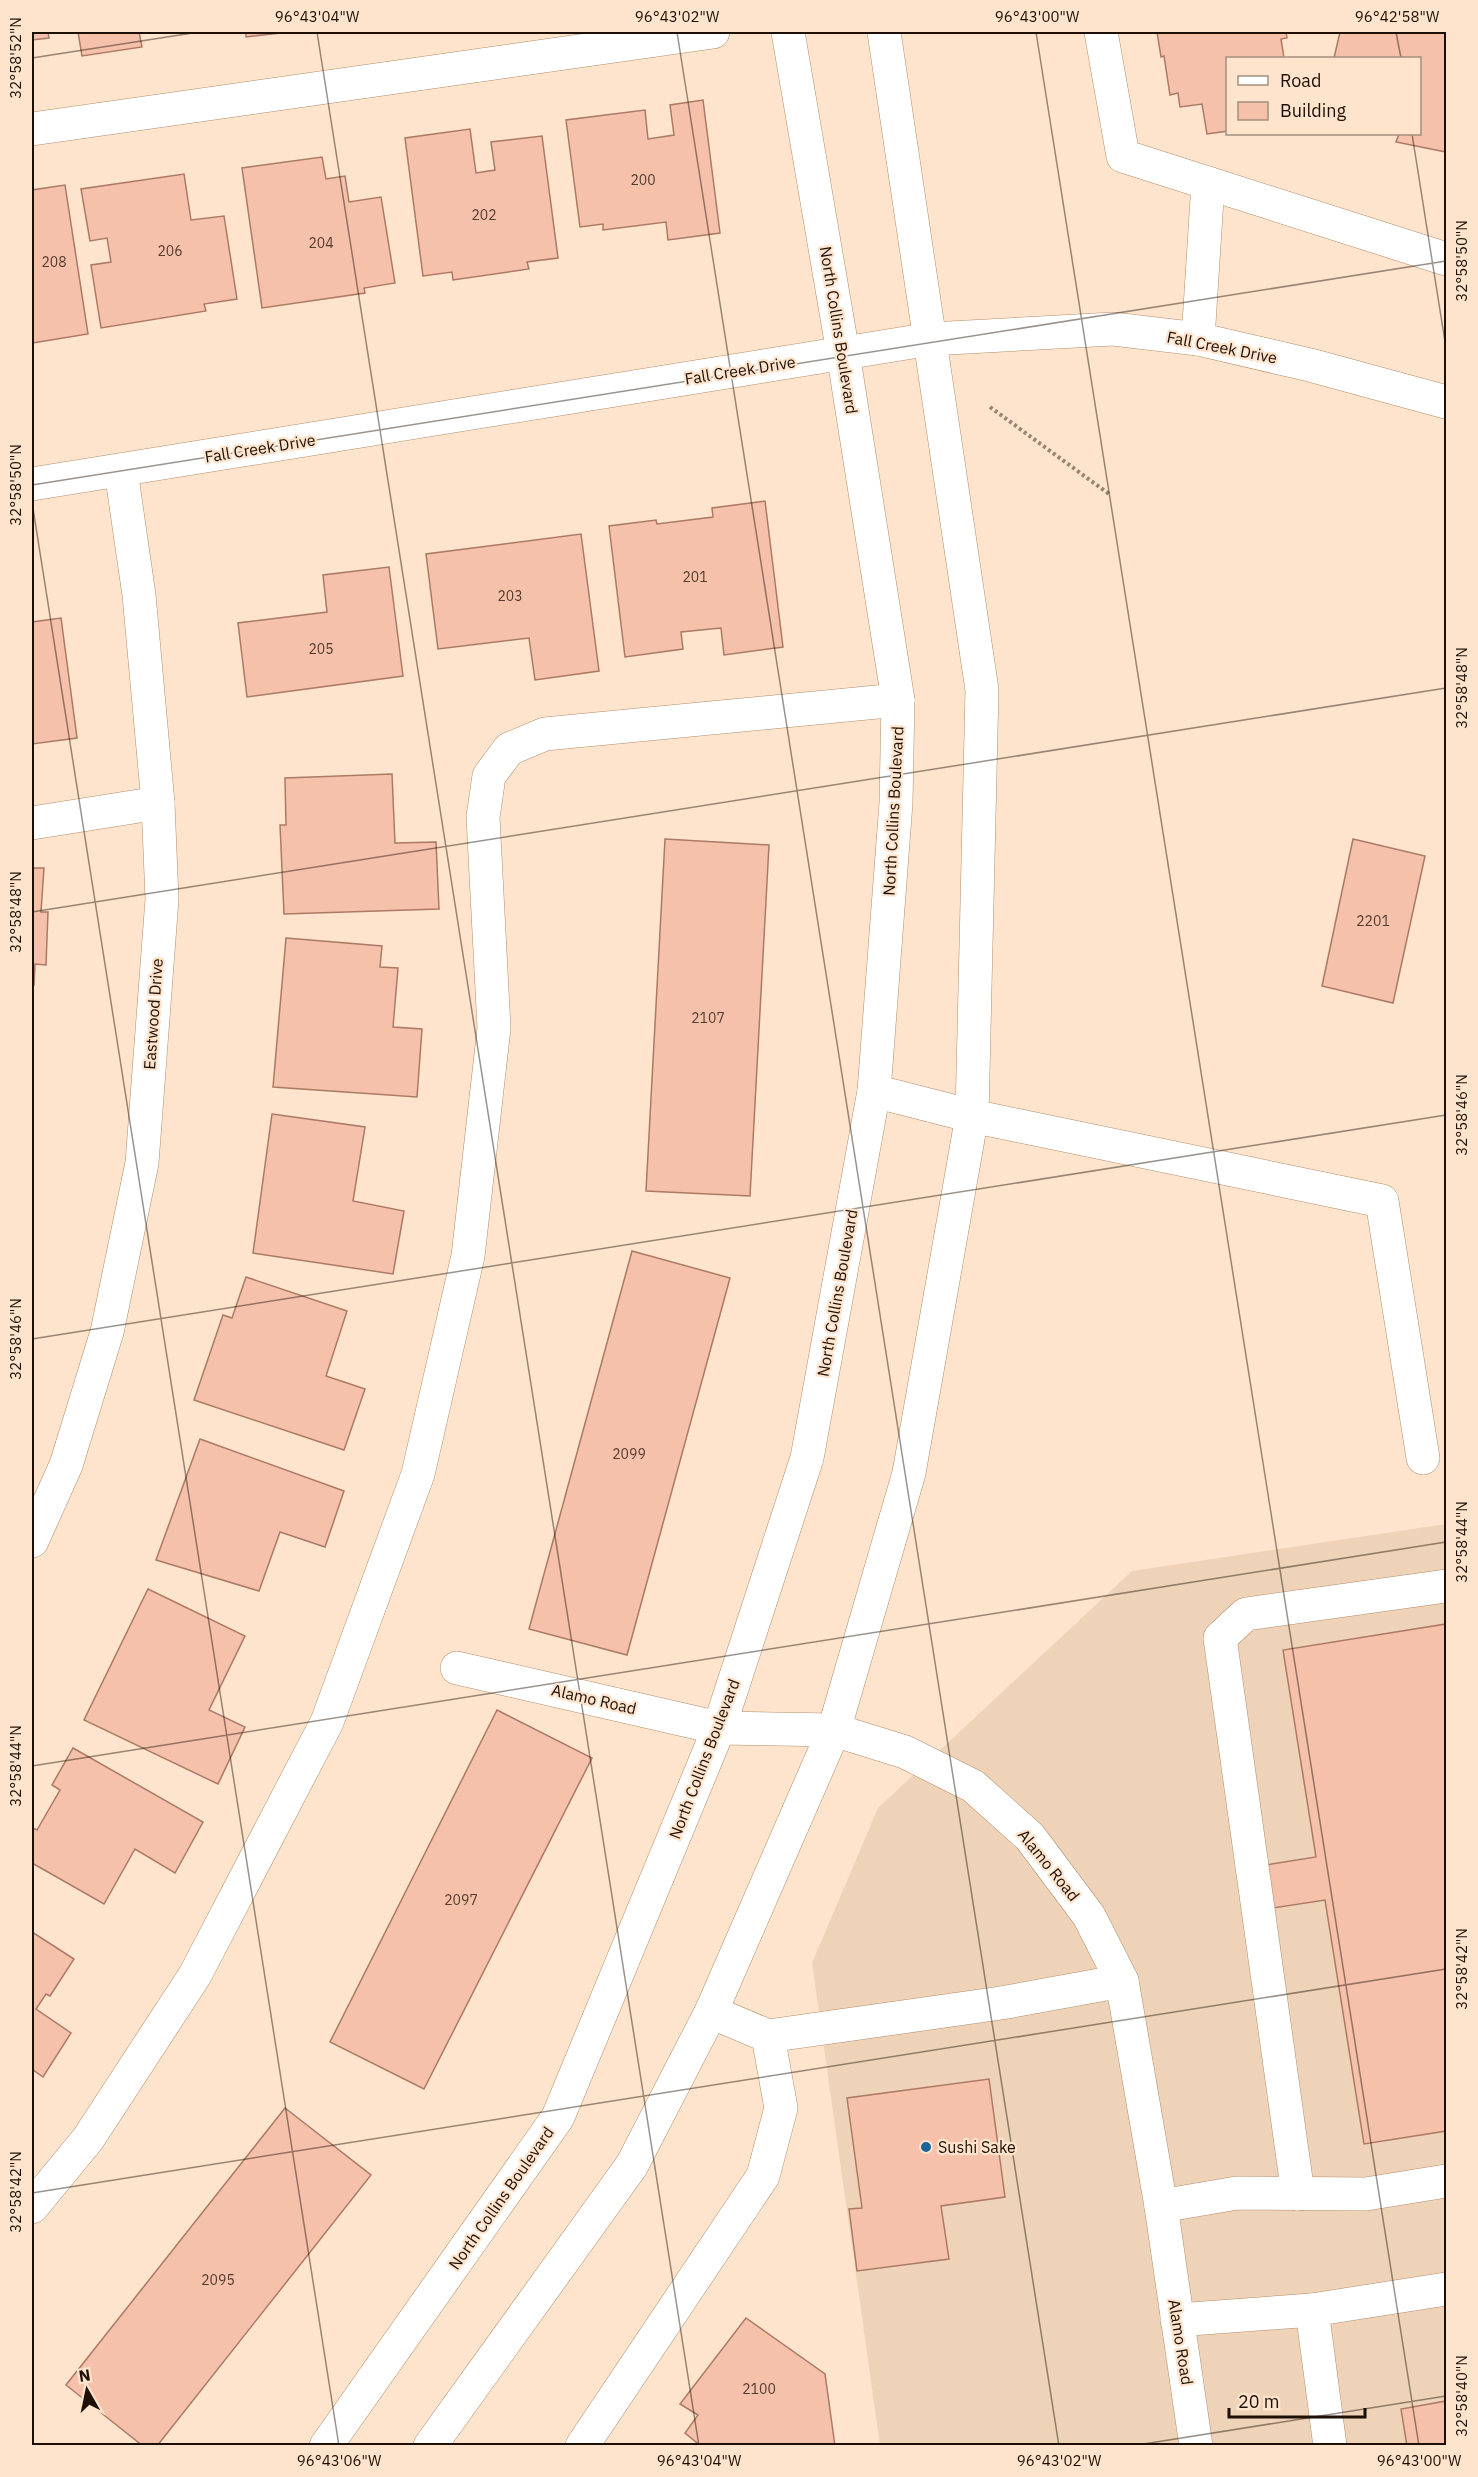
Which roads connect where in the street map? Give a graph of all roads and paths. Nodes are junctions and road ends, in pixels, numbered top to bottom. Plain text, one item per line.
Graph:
1 (713, 32) edge
2 (788, 32) edge
3 (884, 32) edge
4 (1101, 32) edge
5 (32, 129) edge
6 (1208, 183) junction
7 (1446, 259) edge
8 (931, 339) junction
9 (1198, 339) junction
10 (843, 353) junction
11 (1446, 402) edge
12 (990, 407) dead end
13 (121, 471) junction
14 (32, 484) edge
15 (1109, 494) dead end
16 (898, 700) junction
17 (158, 803) junction
18 (32, 823) edge
19 (874, 1091) junction
20 (972, 1116) junction
21 (1424, 1458) dead end
22 (32, 1541) edge
23 (1446, 1586) edge
24 (457, 1668) dead end
25 (719, 1728) junction
26 (834, 1730) junction
27 (1122, 1981) junction
28 (711, 2012) junction
29 (768, 2036) junction
30 (1446, 2181) edge
31 (1298, 2194) junction
32 (1161, 2206) junction
33 (32, 2207) edge
34 (1446, 2289) edge
35 (1312, 2310) junction
36 (1177, 2320) junction
37 (326, 2445) edge
38 (430, 2445) edge
39 (582, 2445) edge
40 (1196, 2445) edge
41 (1330, 2445) edge

1 - 5 main road
2 - 10 main road, North Collins Boulevard
3 - 8 main road
4 - 6 main road
6 - 7 main road
6 - 9 main road
8 - 9 main road, Fall Creek Drive
8 - 10 main road, Fall Creek Drive
8 - 20 main road
9 - 11 main road, Fall Creek Drive
10 - 13 main road, Fall Creek Drive
10 - 16 main road, North Collins Boulevard
12 - 15 path
13 - 14 main road, Fall Creek Drive
13 - 17 main road, Eastwood Drive
16 - 19 main road, North Collins Boulevard
16 - 33 main road
17 - 18 main road
17 - 22 main road, Eastwood Drive
19 - 20 main road
19 - 25 main road, North Collins Boulevard
20 - 21 main road
20 - 26 main road
23 - 31 main road
24 - 25 main road, Alamo Road
25 - 26 main road, Alamo Road
25 - 37 main road, North Collins Boulevard
26 - 27 main road, Alamo Road
26 - 28 main road
27 - 29 main road
27 - 32 main road, Alamo Road
28 - 29 main road
28 - 38 main road
29 - 39 main road
30 - 31 main road
31 - 32 main road
32 - 36 main road, Alamo Road
34 - 35 main road
35 - 36 main road
35 - 41 main road
36 - 40 main road, Alamo Road

